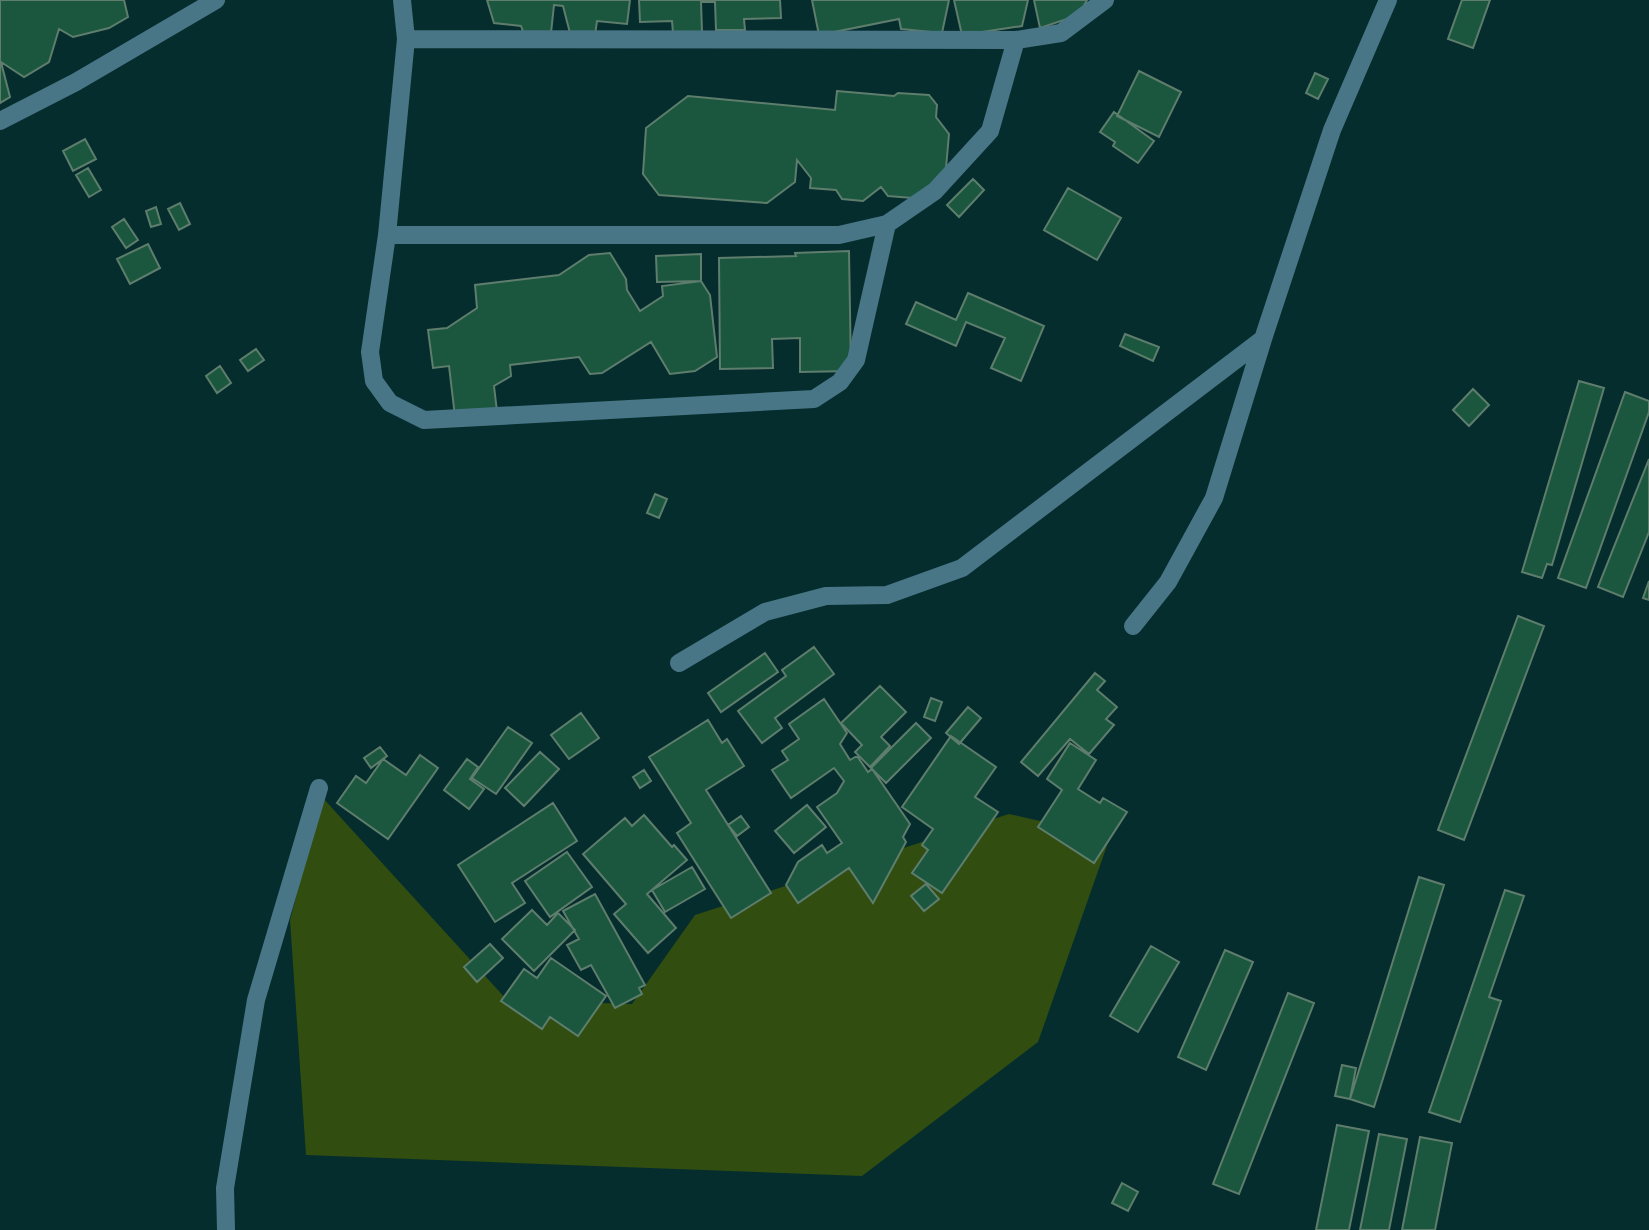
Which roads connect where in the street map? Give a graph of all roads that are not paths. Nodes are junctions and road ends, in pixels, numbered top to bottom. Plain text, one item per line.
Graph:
1 (216, 0) edge
2 (402, 0) edge
3 (1105, 0) edge
4 (1388, 0) edge
5 (406, 39) junction
6 (1016, 40) junction
7 (0, 121) edge
8 (887, 223) junction
9 (387, 235) junction
10 (1263, 339) junction
11 (1133, 626) dead end
12 (679, 663) dead end
13 (319, 788) dead end
14 (226, 1230) edge

1 - 7 street
2 - 5 street
3 - 6 street
4 - 10 street
5 - 6 street
5 - 9 street
6 - 8 street
8 - 9 street
8 - 9 street
10 - 11 street
10 - 12 street
13 - 14 street

